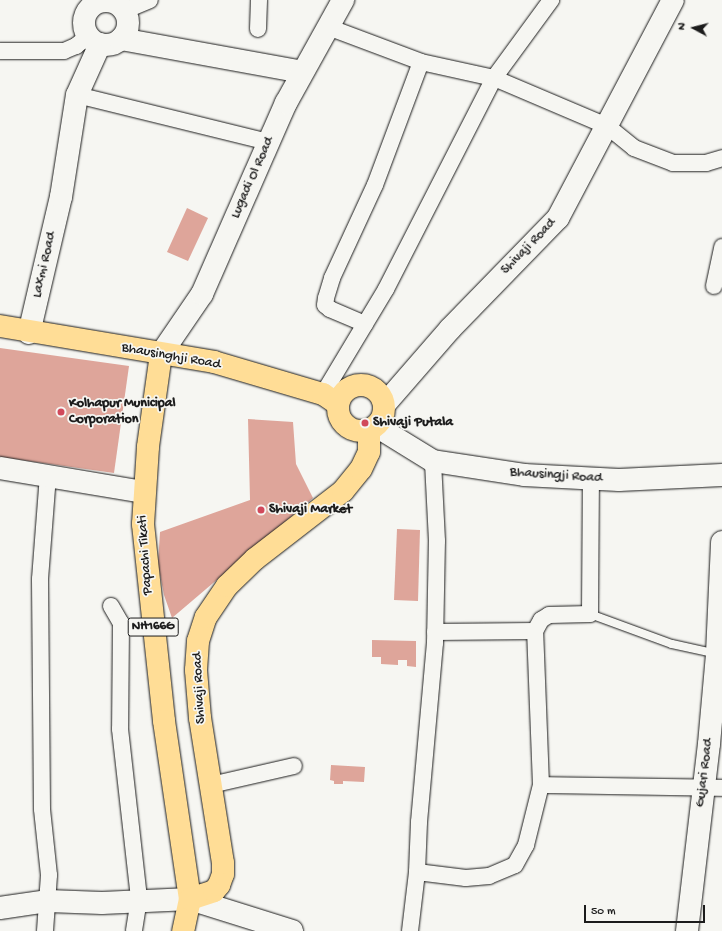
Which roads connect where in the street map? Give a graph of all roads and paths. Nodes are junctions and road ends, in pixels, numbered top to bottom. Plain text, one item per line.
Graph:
1 (150, 0) edge
2 (259, 0) edge
3 (343, 0) edge
4 (551, 0) edge
5 (673, 0) edge
6 (103, 4) edge
7 (328, 27) junction
8 (258, 29) dead end
9 (121, 39) junction
10 (94, 40) junction
11 (0, 51) edge
12 (421, 62) junction
13 (302, 72) junction
14 (494, 78) junction
15 (77, 95) junction
16 (607, 126) junction
17 (269, 142) junction
18 (722, 158) edge
19 (722, 247) edge
20 (714, 286) dead end
21 (366, 324) junction
22 (0, 326) edge
23 (29, 333) junction
24 (161, 354) junction
25 (331, 399) junction
26 (384, 405) junction
27 (373, 428) junction
28 (433, 461) junction
29 (0, 468) edge
30 (48, 475) junction
31 (722, 475) edge
32 (591, 479) junction
33 (143, 492) junction
34 (722, 542) edge
35 (111, 606) dead end
36 (590, 614) junction
37 (535, 630) junction
38 (435, 632) junction
39 (718, 662) edge
40 (716, 744) edge
41 (294, 766) dead end
42 (212, 785) junction
43 (541, 785) junction
44 (713, 788) edge
45 (417, 872) junction
46 (139, 899) junction
47 (190, 899) junction
48 (48, 901) junction
49 (0, 908) edge
50 (281, 929) edge
51 (45, 931) edge
52 (134, 931) edge
53 (183, 931) edge
54 (410, 931) edge
55 (687, 931) edge

1 - 6 street
2 - 8 street
3 - 7 street, Lugadi Ol Road
4 - 14 street
5 - 16 street, Shivaji Road
6 - 9 street
6 - 10 street
7 - 12 street
7 - 13 street, Lugadi Ol Road
9 - 10 street
9 - 13 street
10 - 11 street
10 - 15 street, Laxmi Road
12 - 14 street
12 - 21 street
13 - 17 street, Lugadi Ol Road
14 - 16 street
14 - 21 street
15 - 17 street
15 - 23 street, Laxmi Road
16 - 18 street
16 - 26 street, Shivaji Road
17 - 24 street, Lugadi Ol Road
19 - 20 street
21 - 25 street
22 - 23 highway, Bhausinghji Road
23 - 24 highway, Bhausinghji Road
24 - 25 highway, Bhausinghji Road
24 - 33 highway, Papachi Tikati / NH166G
25 - 26 highway
25 - 27 highway
26 - 27 highway, NH166G
27 - 28 street, Bhausingji Road
27 - 42 highway, Shivaji Road / NH166G
28 - 32 street, Bhausingji Road
28 - 38 street
29 - 30 street
30 - 33 street
30 - 48 street
31 - 32 street, Bhausingji Road
32 - 36 street
33 - 47 highway, Papachi Tikati / NH166G
34 - 39 street, Gujari Road
35 - 46 street
36 - 37 street
36 - 39 lane
37 - 38 street
37 - 43 street
38 - 45 street
39 - 40 street, Gujari Road
40 - 44 street, Gujari Road
41 - 42 street
42 - 47 highway, Shivaji Road / NH166G
43 - 44 street
43 - 45 street
44 - 55 street, Gujari Road
45 - 54 street
46 - 47 street
46 - 48 street
46 - 52 street
47 - 50 street
47 - 53 highway, NH166G
48 - 49 street
48 - 51 street

